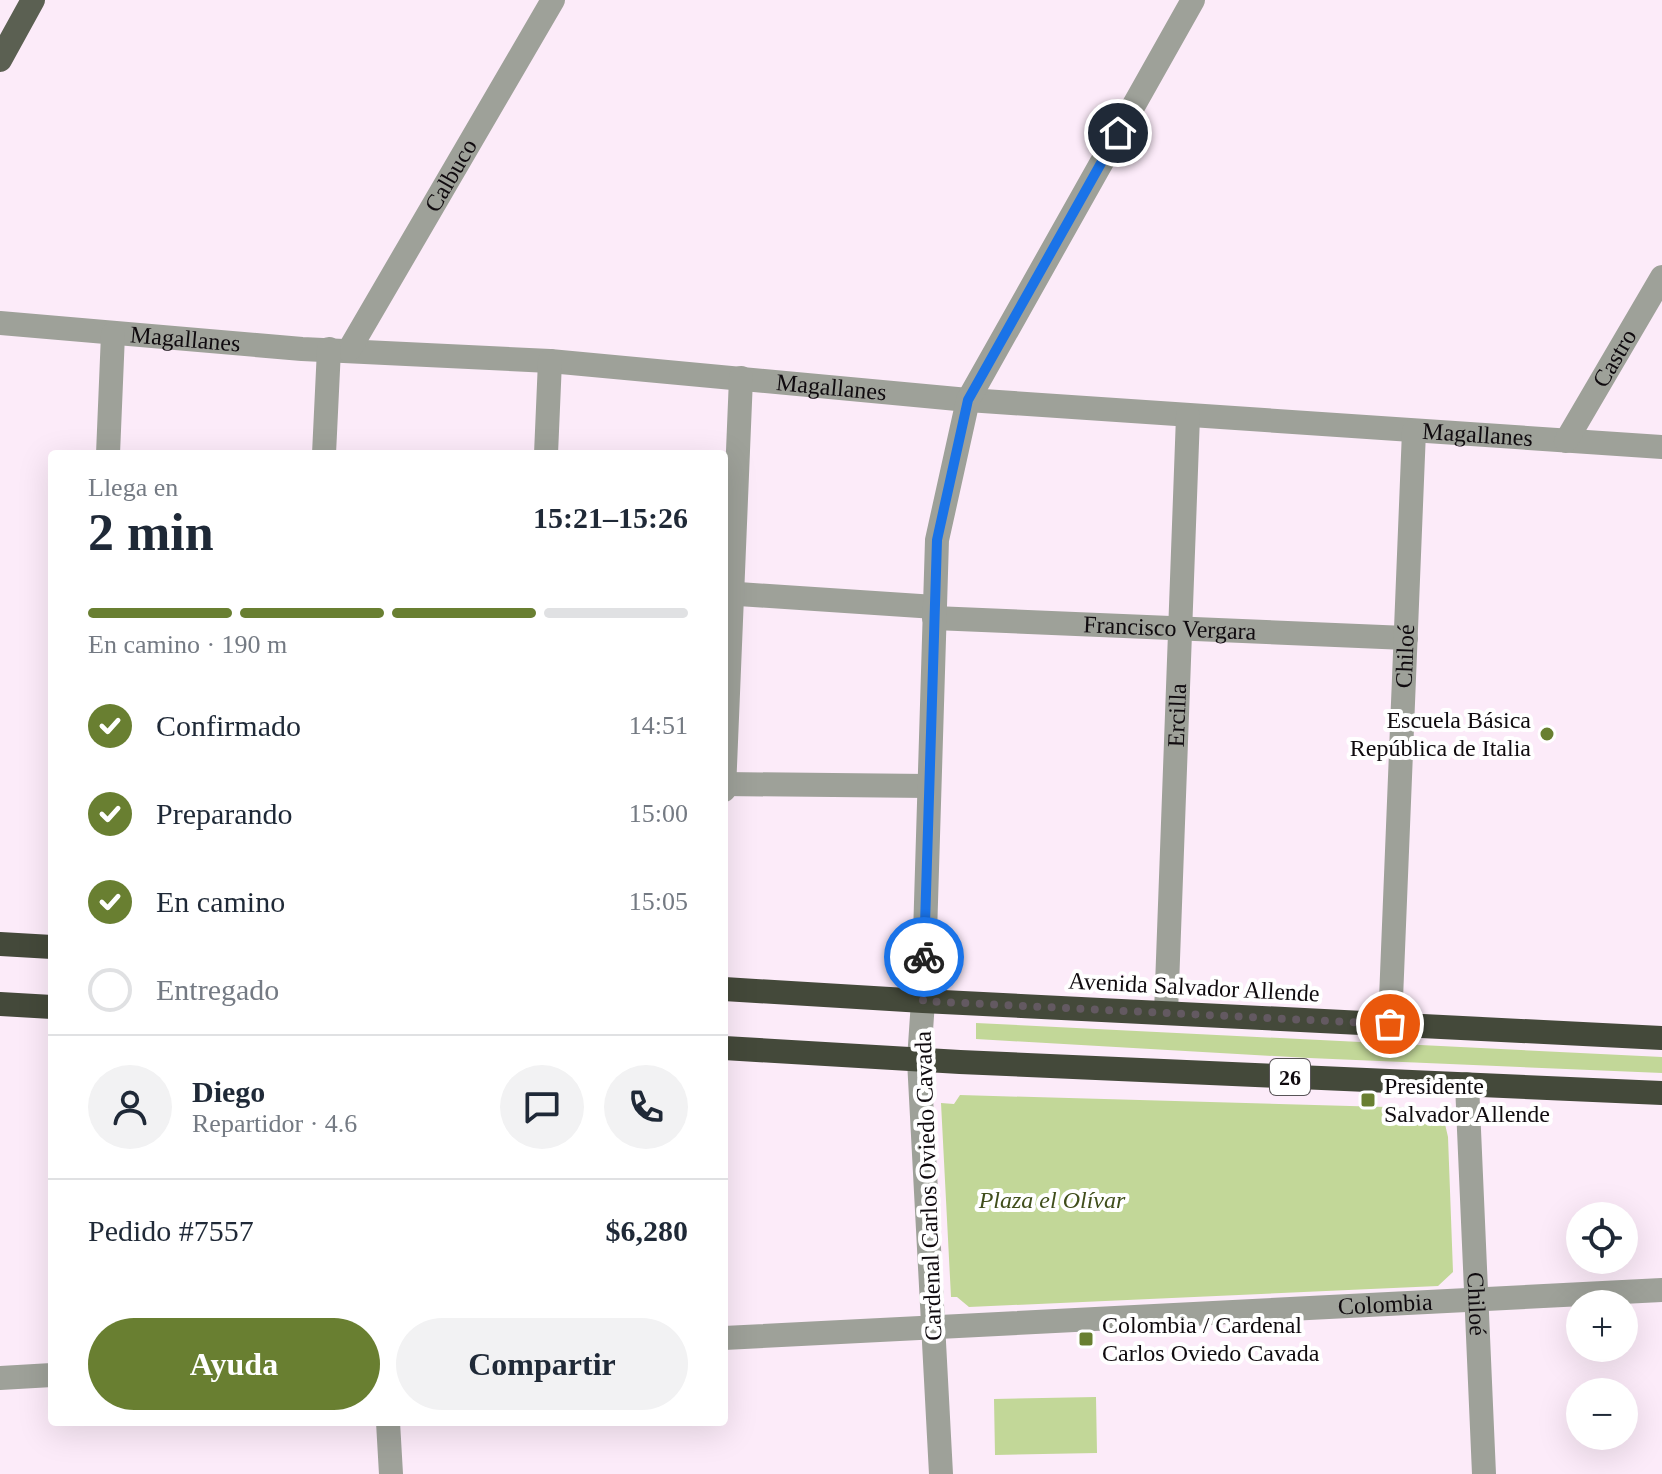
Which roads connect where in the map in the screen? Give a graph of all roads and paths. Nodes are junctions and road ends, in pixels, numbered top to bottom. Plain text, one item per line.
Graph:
1 (33, 0) edge
2 (553, 0) edge
3 (1193, 0) edge
4 (0, 60) edge
5 (1662, 277) edge
6 (0, 323) edge
7 (113, 334) junction
8 (339, 350) junction
9 (550, 361) junction
10 (741, 378) junction
11 (968, 400) junction
12 (1188, 416) junction
13 (1414, 431) junction
14 (1566, 441) junction
15 (1662, 447) edge
16 (108, 450) edge
17 (325, 450) edge
18 (546, 450) edge
19 (728, 593) edge
20 (934, 613) junction
21 (1180, 628) junction
22 (1406, 638) junction
23 (728, 786) edge
24 (928, 786) junction
25 (0, 944) edge
26 (48, 947) edge
27 (728, 989) edge
28 (923, 1001) junction
29 (0, 1004) edge
30 (48, 1007) edge
31 (1166, 1013) junction
32 (1390, 1024) junction
33 (1662, 1038) edge
34 (728, 1048) edge
35 (919, 1060) junction
36 (1467, 1084) junction
37 (1662, 1093) edge
38 (1662, 1290) edge
39 (1476, 1299) junction
40 (934, 1327) junction
41 (728, 1338) edge
42 (48, 1375) edge
43 (0, 1378) edge
44 (388, 1426) edge
45 (391, 1474) edge
46 (941, 1474) edge
47 (1484, 1474) edge

1 - 4 main road
2 - 8 street, Calbuco
3 - 11 street, Cardenal Carlos Oviedo Cavada
5 - 14 street, Castro
6 - 7 street, Magallanes
7 - 8 street, Magallanes
7 - 16 street
8 - 9 street, Magallanes
8 - 17 street
9 - 10 street, Magallanes
9 - 18 street
10 - 11 street, Magallanes
10 - 19 street
11 - 12 street, Magallanes
11 - 20 street, Cardenal Carlos Oviedo Cavada
12 - 13 street, Magallanes
12 - 21 street, Ercilla
13 - 14 street, Magallanes
13 - 22 street, Chiloé
14 - 15 street, Magallanes
19 - 20 street, Francisco Vergara
20 - 21 street, Francisco Vergara
20 - 24 street, Cardenal Carlos Oviedo Cavada
21 - 22 street, Francisco Vergara
21 - 31 street, Ercilla
22 - 32 street, Chiloé
23 - 24 street
24 - 28 street, Cardenal Carlos Oviedo Cavada
25 - 26 highway
27 - 28 highway, Avenida Salvador Allende
28 - 31 highway, Avenida Salvador Allende
28 - 35 street, Cardenal Carlos Oviedo Cavada
29 - 30 highway
31 - 32 highway, Avenida Salvador Allende
32 - 33 highway, Avenida Salvador Allende
34 - 35 highway, 26
35 - 36 highway, 26
35 - 40 street, Cardenal Carlos Oviedo Cavada
36 - 37 highway, 26
36 - 39 street, Chiloé
38 - 39 street, Colombia
39 - 40 street, Colombia
39 - 47 street, Chiloé
40 - 41 street, Colombia
40 - 46 street, Cardenal Carlos Oviedo Cavada
42 - 43 street
44 - 45 street

